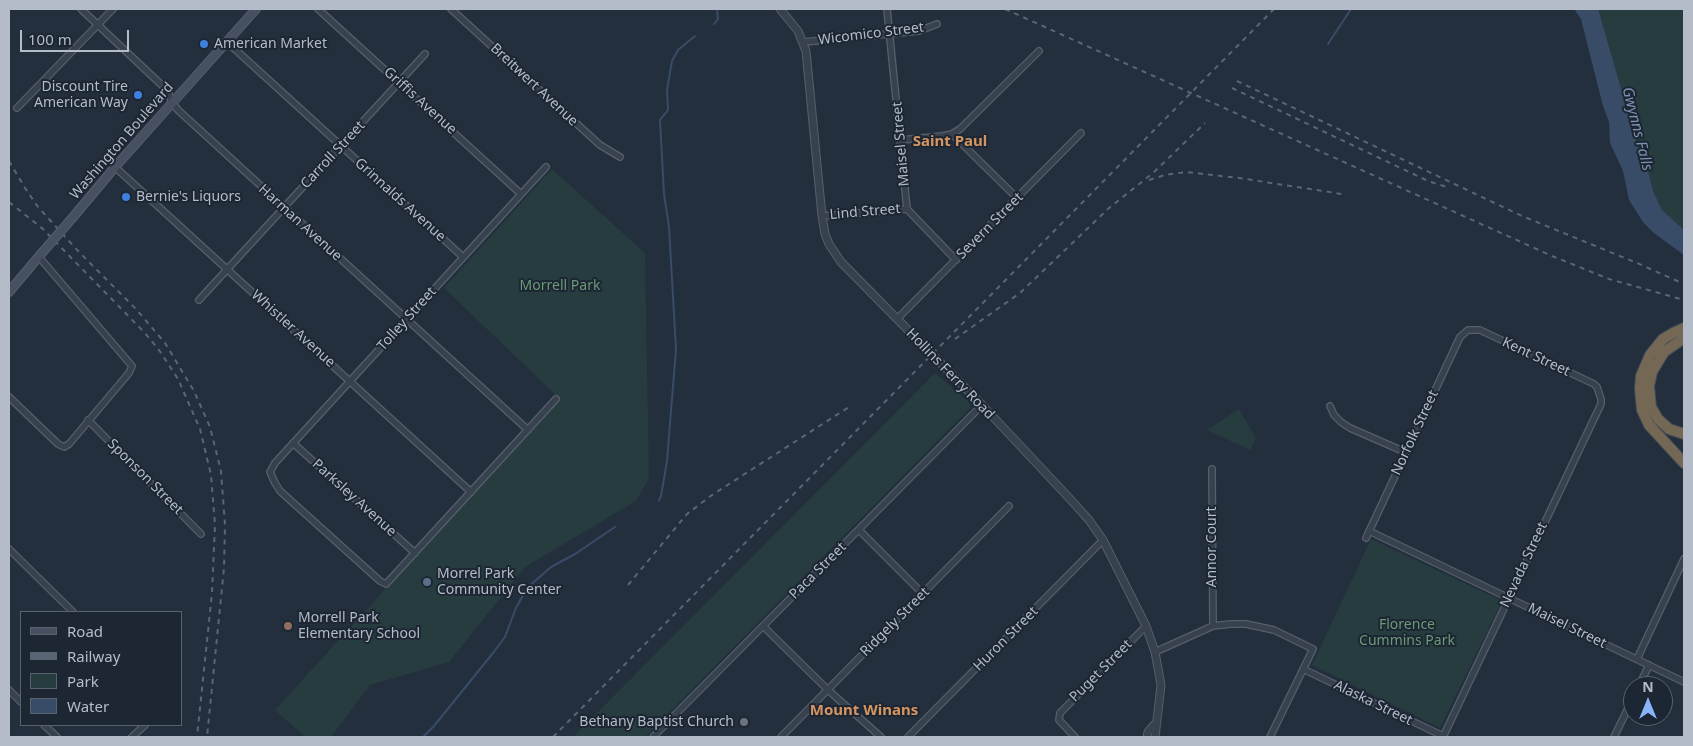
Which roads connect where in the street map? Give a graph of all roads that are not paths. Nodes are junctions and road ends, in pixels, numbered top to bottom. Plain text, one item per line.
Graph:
1 (81, 9) edge
2 (113, 9) edge
3 (318, 9) edge
4 (451, 9) edge
5 (780, 9) edge
6 (887, 9) edge
7 (253, 10) edge
8 (937, 24) dead end
9 (98, 25) junction
10 (890, 35) junction
11 (227, 42) junction
12 (804, 42) junction
13 (1039, 51) dead end
14 (426, 54) dead end
15 (399, 82) junction
16 (172, 103) junction
17 (17, 108) dead end
18 (1082, 133) dead end
19 (952, 134) junction
20 (901, 140) junction
21 (341, 146) junction
22 (620, 157) dead end
23 (115, 167) junction
24 (546, 167) dead end
25 (521, 194) junction
26 (1018, 198) junction
27 (284, 208) junction
28 (907, 209) junction
29 (822, 216) junction
30 (40, 255) junction
31 (463, 257) junction
32 (956, 260) junction
33 (228, 270) junction
34 (9, 292) edge
35 (199, 300) dead end
36 (406, 319) junction
37 (897, 319) junction
38 (1684, 328) edge
39 (1468, 330) joint
40 (1684, 338) edge
41 (350, 381) junction
42 (1600, 393) joint
43 (9, 397) edge
44 (556, 399) dead end
45 (982, 406) junction
46 (1330, 406) dead end
47 (88, 420) junction
48 (528, 430) junction
49 (1684, 434) edge
50 (293, 442) junction
51 (1405, 452) junction
52 (1684, 463) edge
53 (1212, 469) dead end
54 (471, 492) junction
55 (1009, 506) dead end
56 (859, 530) junction
57 (1369, 531) junction
58 (201, 534) dead end
59 (1366, 538) dead end
60 (1103, 540) junction
61 (9, 549) edge
62 (415, 553) junction
63 (1684, 559) edge
64 (922, 594) junction
65 (1509, 598) junction
66 (72, 611) edge
67 (763, 626) junction
68 (1146, 626) junction
69 (1213, 626) junction
70 (1155, 652) junction
71 (1637, 659) junction
72 (1649, 664) junction
73 (1303, 669) junction
74 (1643, 676) edge
75 (1684, 682) edge
76 (9, 690) edge
77 (828, 690) junction
78 (20, 701) edge
79 (1623, 719) edge
80 (1155, 724) junction
81 (45, 726) edge
82 (144, 726) edge
83 (57, 737) edge
84 (132, 737) edge
85 (653, 737) edge
86 (781, 737) edge
87 (881, 737) edge
88 (908, 737) edge
89 (1075, 737) edge
90 (1147, 737) edge
91 (1155, 737) edge
92 (1270, 737) edge
93 (1443, 737) edge
94 (1614, 737) edge

1 - 9 street, Harman Avenue
2 - 9 street
3 - 15 street, Griffis Avenue
4 - 22 street, Breitwert Avenue
5 - 12 street, Hollins Ferry Road
6 - 10 street, Maisel Street
7 - 11 main road, Washington Boulevard
8 - 10 street, Wicomico Street
9 - 16 street, Harman Avenue
9 - 17 street
10 - 12 street, Wicomico Street
10 - 20 street, Maisel Street
11 - 16 main road, Washington Boulevard
11 - 21 street, Grinnalds Avenue
12 - 29 street, Hollins Ferry Road
13 - 19 street
14 - 15 street, Carroll Street
15 - 21 street, Carroll Street
15 - 25 street, Griffis Avenue
16 - 23 main road, Washington Boulevard
16 - 27 street, Harman Avenue
18 - 26 street, Severn Street
19 - 20 street
19 - 26 street
20 - 28 street, Maisel Street
21 - 27 street, Carroll Street
21 - 31 street, Grinnalds Avenue
23 - 30 main road, Washington Boulevard, bridge
23 - 33 street, Whistler Avenue
24 - 25 street, Tolley Street
25 - 31 street, Tolley Street
26 - 32 street, Severn Street
27 - 33 street, Carroll Street
27 - 36 street, Harman Avenue
28 - 29 street, Lind Street
28 - 32 street
29 - 37 street, Hollins Ferry Road
30 - 34 main road, Washington Boulevard
30 - 47 street
31 - 36 street, Tolley Street
32 - 37 street, Severn Street
33 - 35 street, Carroll Street
33 - 41 street, Whistler Avenue
36 - 41 street, Tolley Street
36 - 48 street, Harman Avenue
37 - 45 street, Hollins Ferry Road
38 - 52 highway
39 - 42 street, Kent Street
39 - 51 street, Norfolk Street
40 - 49 highway
41 - 50 street, Tolley Street
41 - 54 street, Whistler Avenue
42 - 65 street, Nevada Street
43 - 47 street
44 - 48 street
45 - 56 street, Paca Street
45 - 60 street, Hollins Ferry Road
46 - 51 street
47 - 58 street, Sponson Street
48 - 54 street
50 - 62 street, Parksley Avenue
50 - 62 street, Tolley Street
51 - 57 street, Norfolk Street
53 - 69 street, Annor Court
54 - 62 street
55 - 64 street, Ridgely Street
56 - 64 street
56 - 67 street, Paca Street
57 - 59 street, Norfolk Street
57 - 65 street, Maisel Street
60 - 68 street, Hollins Ferry Road
60 - 88 street, Huron Street
61 - 66 street
63 - 71 street
64 - 77 street, Ridgely Street
65 - 71 street, Maisel Street
65 - 93 street, Nevada Street
67 - 77 street
67 - 85 street, Paca Street
68 - 70 street, Hollins Ferry Road
68 - 89 street, Puget Street
69 - 70 street
69 - 73 street
70 - 80 street, Hollins Ferry Road
71 - 72 street, Maisel Street
72 - 74 street
72 - 75 street, Maisel Street
73 - 92 street
73 - 93 street, Alaska Street
76 - 78 street
77 - 86 street, Ridgely Street
77 - 87 street
79 - 94 street
80 - 90 street, Hollins Ferry Road
80 - 91 street, Hollins Ferry Road
81 - 83 street
82 - 84 street

